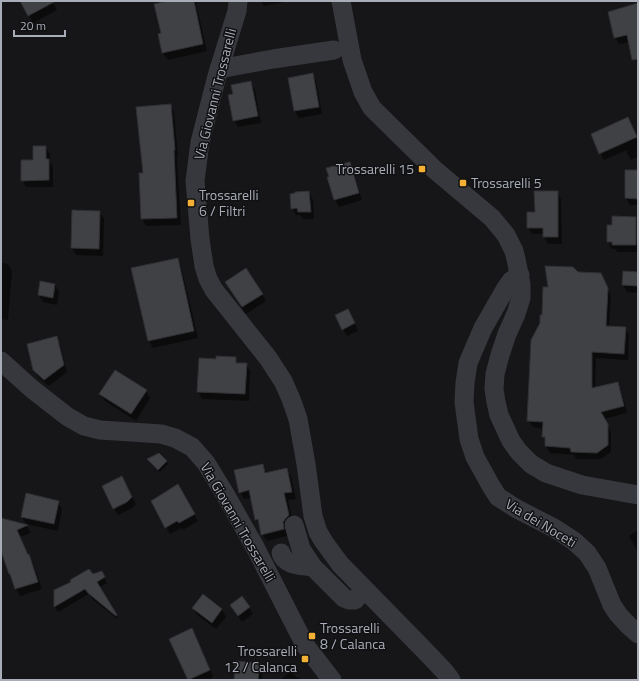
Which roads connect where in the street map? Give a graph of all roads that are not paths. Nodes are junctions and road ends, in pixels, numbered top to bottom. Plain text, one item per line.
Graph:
1 (238, 1) edge
2 (341, 1) edge
3 (334, 50) dead end
4 (219, 69) junction
5 (520, 275) junction
6 (1, 361) edge
7 (638, 495) edge
8 (294, 525) dead end
9 (281, 553) dead end
10 (313, 567) junction
11 (364, 590) junction
12 (638, 634) edge
13 (332, 680) edge
14 (451, 680) edge

1 - 4 street, Via Giovanni Trossarelli
2 - 5 street
3 - 4 street
4 - 11 street, Via Giovanni Trossarelli
5 - 7 street
5 - 12 street, Via dei Noceti
6 - 13 street, Via Giovanni Trossarelli
8 - 10 street
9 - 10 street
10 - 11 street
11 - 14 street, Via Giovanni Trossarelli

